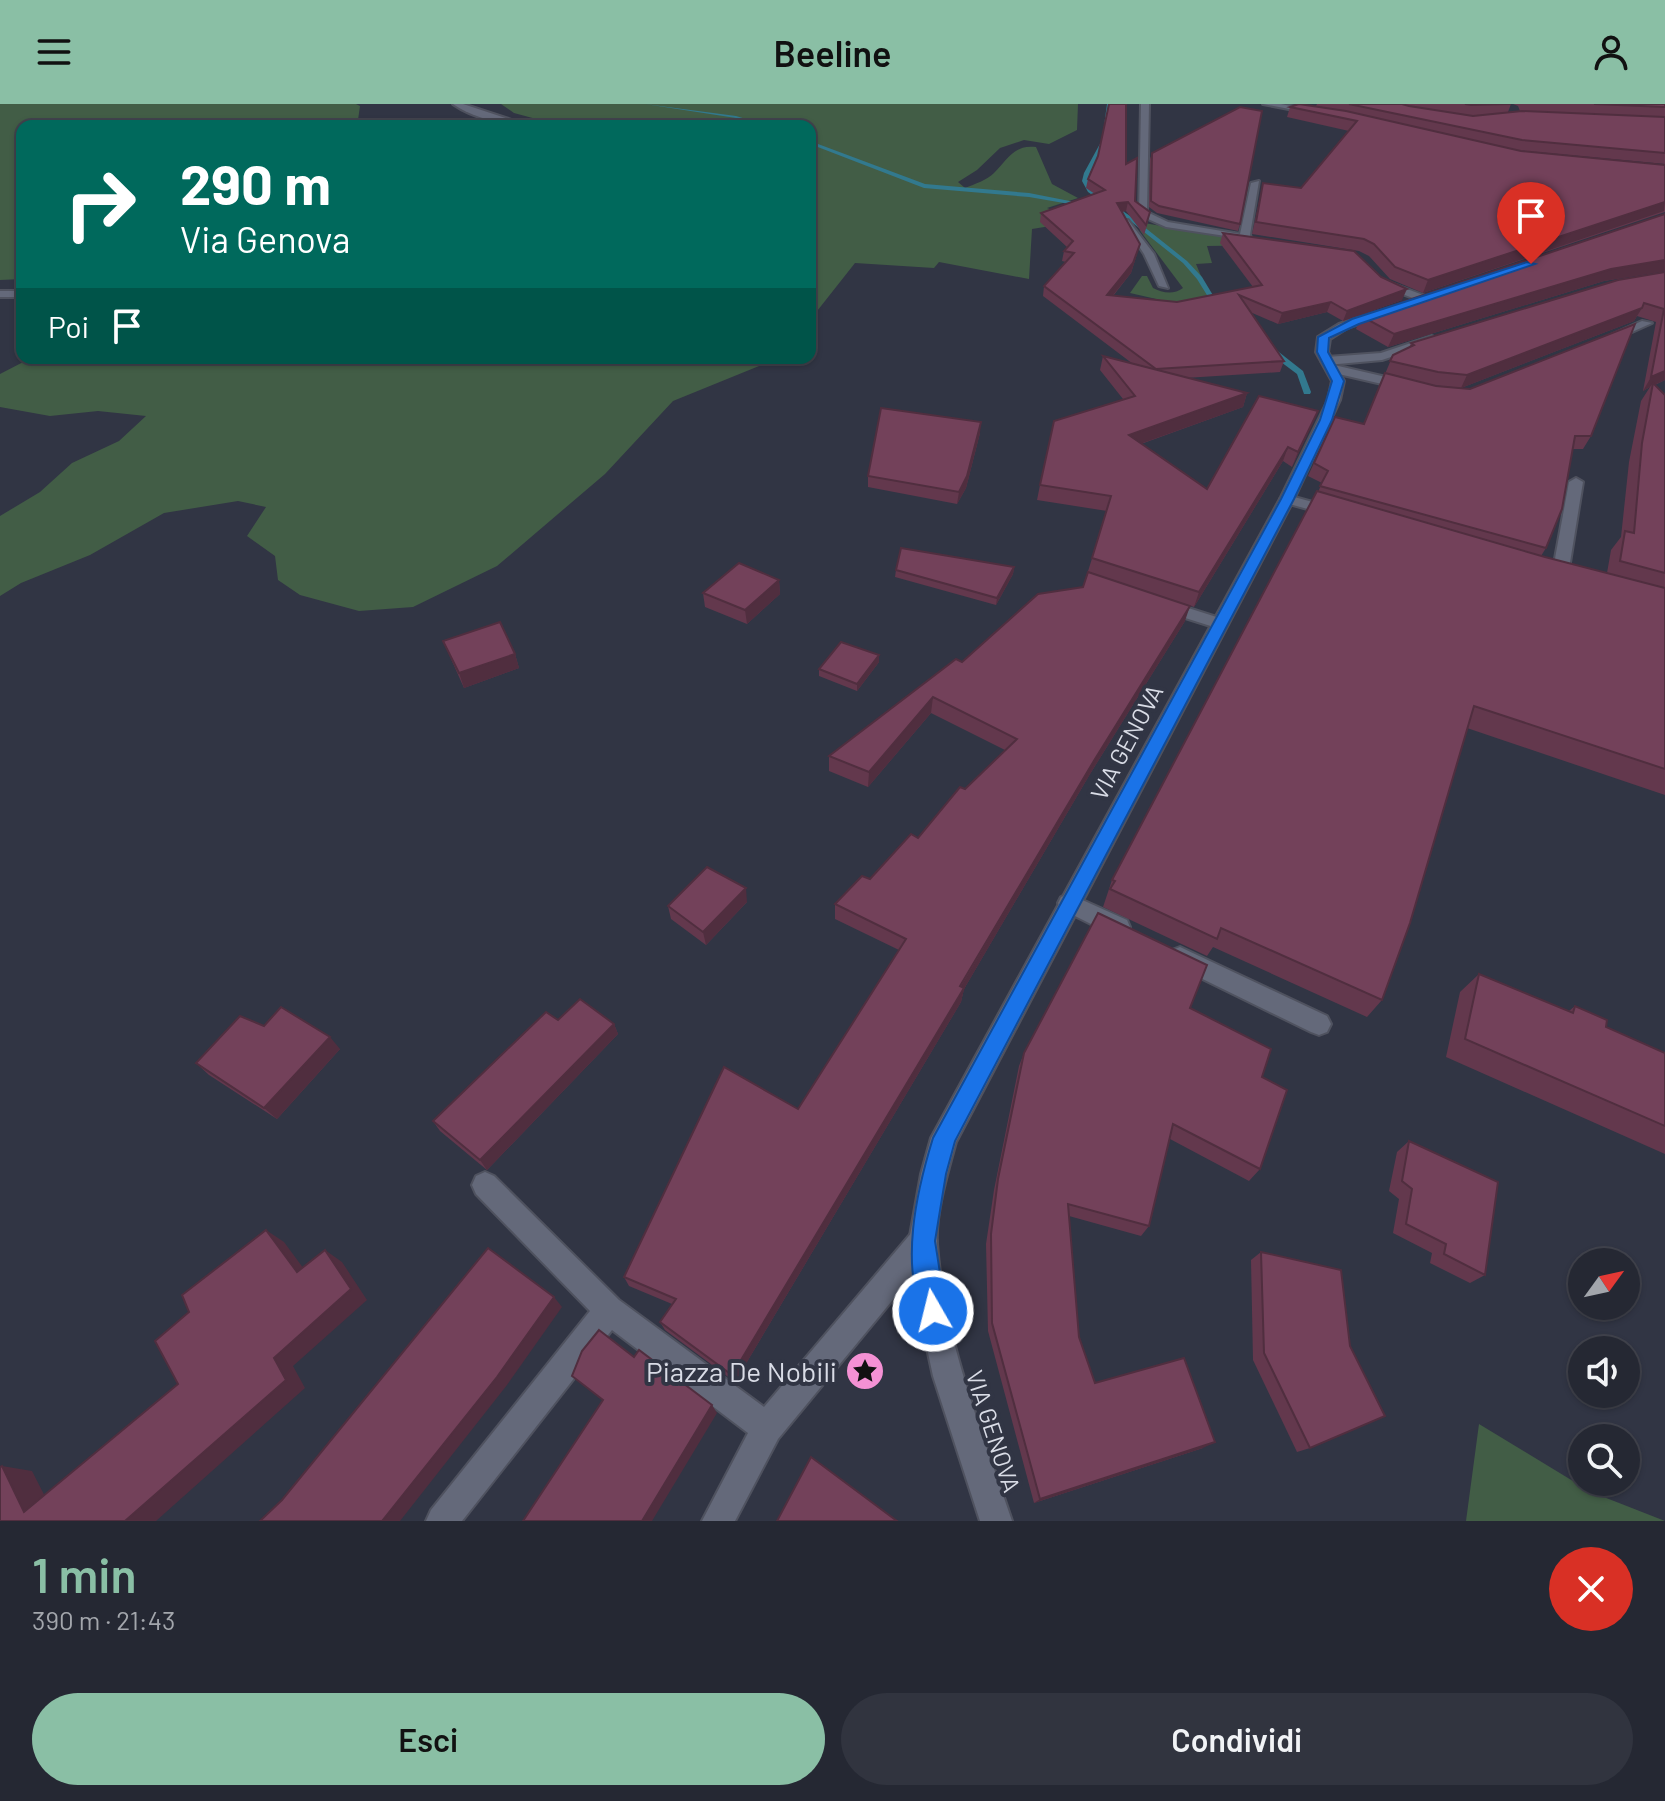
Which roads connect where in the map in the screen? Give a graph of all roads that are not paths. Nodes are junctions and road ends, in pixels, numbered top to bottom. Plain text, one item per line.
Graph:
1 (457, 104) edge
2 (1145, 104) edge
3 (1267, 104) edge
4 (1328, 114) edge
5 (504, 120) edge
6 (1256, 183) dead end
7 (1145, 216) junction
8 (1244, 238) junction
9 (1260, 240) edge
10 (1372, 272) edge
11 (1164, 286) dead end
12 (1646, 323) edge
13 (1449, 335) edge
14 (1589, 346) edge
15 (1330, 365) junction
16 (1417, 388) edge
17 (1576, 482) dead end
18 (1287, 499) junction
19 (1348, 516) edge
20 (1560, 575) edge
21 (1151, 602) edge
22 (1220, 624) junction
23 (1069, 903) junction
24 (1138, 936) edge
25 (1166, 950) edge
26 (1319, 1024) dead end
27 (485, 1185) dead end
28 (923, 1241) junction
29 (609, 1310) junction
30 (767, 1428) junction
31 (442, 1521) edge
32 (718, 1521) edge
33 (996, 1521) edge

1 - 5 street
2 - 7 street
3 - 4 street
6 - 8 street
7 - 8 street
7 - 11 street
8 - 9 street
10 - 15 street, VIA GENOVA
12 - 14 street
13 - 15 street
15 - 16 street
15 - 18 street, VIA GENOVA
17 - 20 street
18 - 19 street
18 - 22 street, VIA GENOVA
21 - 22 street
22 - 23 street, VIA GENOVA
23 - 24 street
23 - 28 street, VIA GENOVA
25 - 26 street
27 - 29 street
28 - 30 street
28 - 33 street, VIA GENOVA
29 - 30 street
29 - 31 street
30 - 32 street

